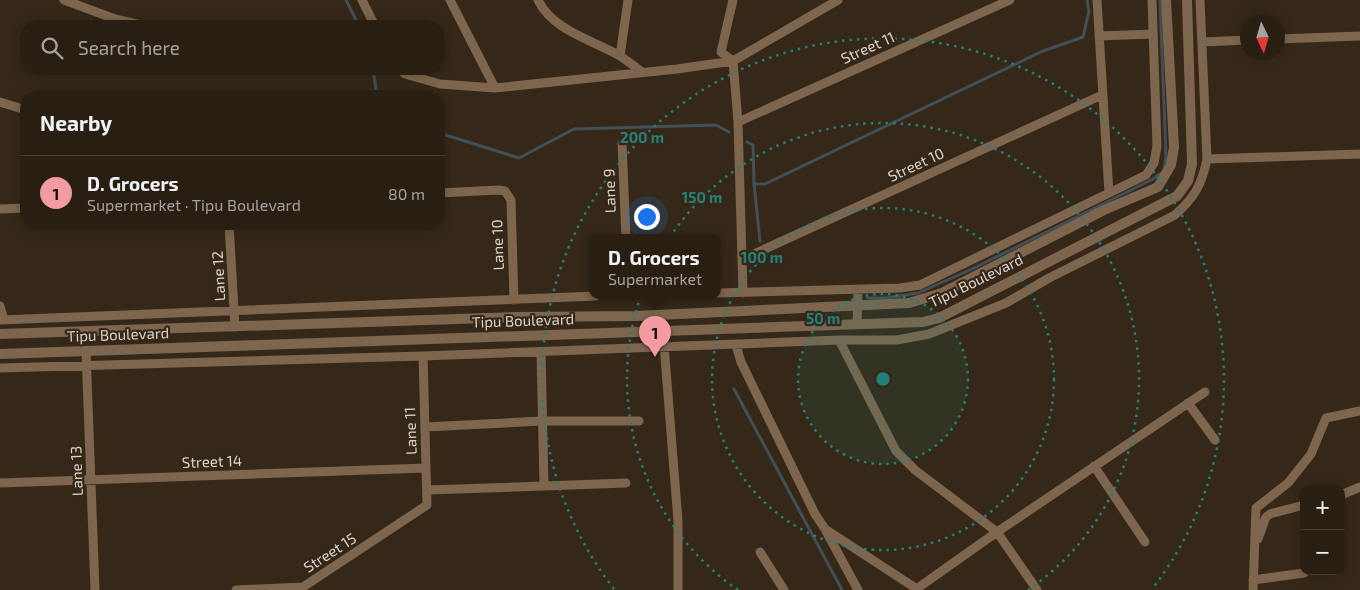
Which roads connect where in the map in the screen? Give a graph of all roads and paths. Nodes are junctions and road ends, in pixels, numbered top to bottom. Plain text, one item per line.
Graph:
1 (64, 0) edge
2 (362, 0) edge
3 (450, 0) edge
4 (538, 0) edge
5 (628, 0) edge
6 (733, 0) edge
7 (838, 0) edge
8 (1010, 0) edge
9 (1097, 0) edge
10 (1152, 0) edge
11 (1166, 0) edge
12 (1187, 0) edge
13 (1200, 0) edge
14 (119, 20) edge
15 (372, 20) edge
16 (1153, 34) junction
17 (1099, 36) junction
18 (1360, 36) edge
19 (1285, 39) edge
20 (1240, 40) edge
21 (1202, 42) junction
22 (620, 56) junction
23 (733, 61) junction
24 (642, 72) junction
25 (408, 75) edge
26 (495, 88) junction
27 (1102, 95) junction
28 (0, 102) edge
29 (20, 108) edge
30 (738, 122) junction
31 (622, 142) dead end
32 (1360, 154) edge
33 (1207, 159) junction
34 (445, 193) edge
35 (1109, 193) junction
36 (20, 208) edge
37 (0, 209) edge
38 (229, 230) edge
39 (626, 234) edge
40 (742, 259) junction
41 (858, 290) junction
42 (743, 293) junction
43 (721, 294) edge
44 (589, 296) edge
45 (514, 300) junction
46 (858, 305) junction
47 (0, 306) edge
48 (234, 311) junction
49 (2, 320) edge
50 (391, 322) junction
51 (858, 324) junction
52 (235, 327) junction
53 (663, 332) junction
54 (0, 334) edge
55 (390, 340) junction
56 (840, 340) junction
57 (736, 345) junction
58 (664, 348) junction
59 (86, 351) junction
60 (541, 352) junction
61 (0, 354) edge
62 (423, 356) junction
63 (88, 365) junction
64 (0, 368) edge
65 (1205, 392) dead end
66 (1188, 403) junction
67 (1360, 411) edge
68 (542, 421) junction
69 (639, 421) dead end
70 (425, 427) junction
71 (1215, 440) dead end
72 (1094, 466) junction
73 (426, 468) junction
74 (91, 480) junction
75 (0, 483) edge
76 (626, 483) dead end
77 (544, 486) junction
78 (1360, 487) edge
79 (427, 490) junction
80 (1345, 493) edge
81 (428, 505) joint
82 (1300, 506) edge
83 (825, 528) junction
84 (997, 532) junction
85 (1145, 542) dead end
86 (1255, 546) junction
87 (760, 552) dead end
88 (1300, 573) edge
89 (1254, 580) junction
90 (94, 590) edge
91 (236, 590) edge
92 (678, 590) edge
93 (784, 590) edge
94 (858, 590) edge
95 (916, 590) edge
96 (1037, 590) edge
97 (1253, 590) edge

1 - 14 street
2 - 15 street
3 - 26 street
4 - 22 street
5 - 22 street
6 - 23 street
7 - 23 street
8 - 30 street, Street 11
9 - 17 street
10 - 16 street
11 - 46 street, Tipu Boulevard
12 - 51 street, Tipu Boulevard
13 - 21 street
16 - 17 street
16 - 35 street
17 - 27 street
18 - 19 street
20 - 21 street
21 - 33 street
22 - 24 street
23 - 24 street
23 - 30 street
24 - 26 street
25 - 26 street
27 - 35 street
27 - 40 street, Street 10
28 - 29 street
30 - 40 street
31 - 39 street, Lane 9
32 - 33 street
33 - 56 street
34 - 45 street, Lane 10
35 - 41 street
36 - 37 street
38 - 48 street, Lane 12
40 - 42 street
41 - 42 street
41 - 46 street
42 - 43 street
44 - 45 street
45 - 48 street
46 - 50 street, Tipu Boulevard
46 - 51 street
47 - 49 street
48 - 49 street
48 - 52 street, Lane 12
50 - 52 street, Tipu Boulevard
50 - 55 street
51 - 53 street, Tipu Boulevard
52 - 54 street, Tipu Boulevard
53 - 55 street, Tipu Boulevard
53 - 58 street
55 - 59 street, Tipu Boulevard
56 - 57 street
56 - 84 street
57 - 58 street
57 - 83 street
58 - 60 street
58 - 92 street
59 - 61 street, Tipu Boulevard
59 - 63 street, Lane 13
60 - 62 street
60 - 68 street
62 - 63 street
62 - 70 street, Lane 11
63 - 64 street
63 - 74 street, Lane 13
65 - 66 street
66 - 71 street
66 - 72 street
67 - 86 street
68 - 69 street
68 - 70 street
68 - 77 street
70 - 73 street, Lane 11
72 - 84 street
72 - 85 street
73 - 74 street, Street 14
73 - 79 street, Lane 11
74 - 75 street, Street 14
74 - 90 street, Lane 13
76 - 77 street
77 - 79 street
78 - 80 street
79 - 81 street, Lane 11
81 - 91 street, Street 15
82 - 86 street
83 - 94 street
83 - 95 street
84 - 95 street
84 - 96 street
86 - 89 street
87 - 93 street
88 - 89 street
89 - 97 street

